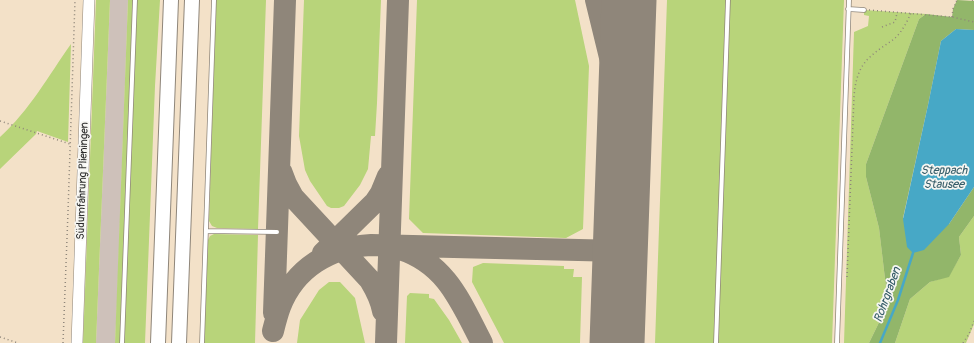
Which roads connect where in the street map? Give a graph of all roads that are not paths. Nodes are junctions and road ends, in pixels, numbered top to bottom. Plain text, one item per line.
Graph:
1 (89, 0) edge
2 (136, 0) edge
3 (171, 0) edge
4 (192, 0) edge
5 (214, 0) edge
6 (728, 0) edge
7 (849, 0) edge
8 (848, 9) junction
9 (864, 10) road end
10 (207, 231) junction
11 (277, 232) dead end
12 (77, 343) edge
13 (122, 343) edge
14 (158, 343) edge
15 (179, 343) edge
16 (202, 343) edge
17 (716, 343) edge
18 (837, 343) edge

1 - 12 main road, Südumfahrung Plieningen
2 - 13 lane
3 - 14 highway
4 - 15 highway
5 - 10 lane
6 - 17 lane
7 - 8 lane
8 - 9 lane
8 - 18 lane
10 - 11 lane
10 - 16 lane

